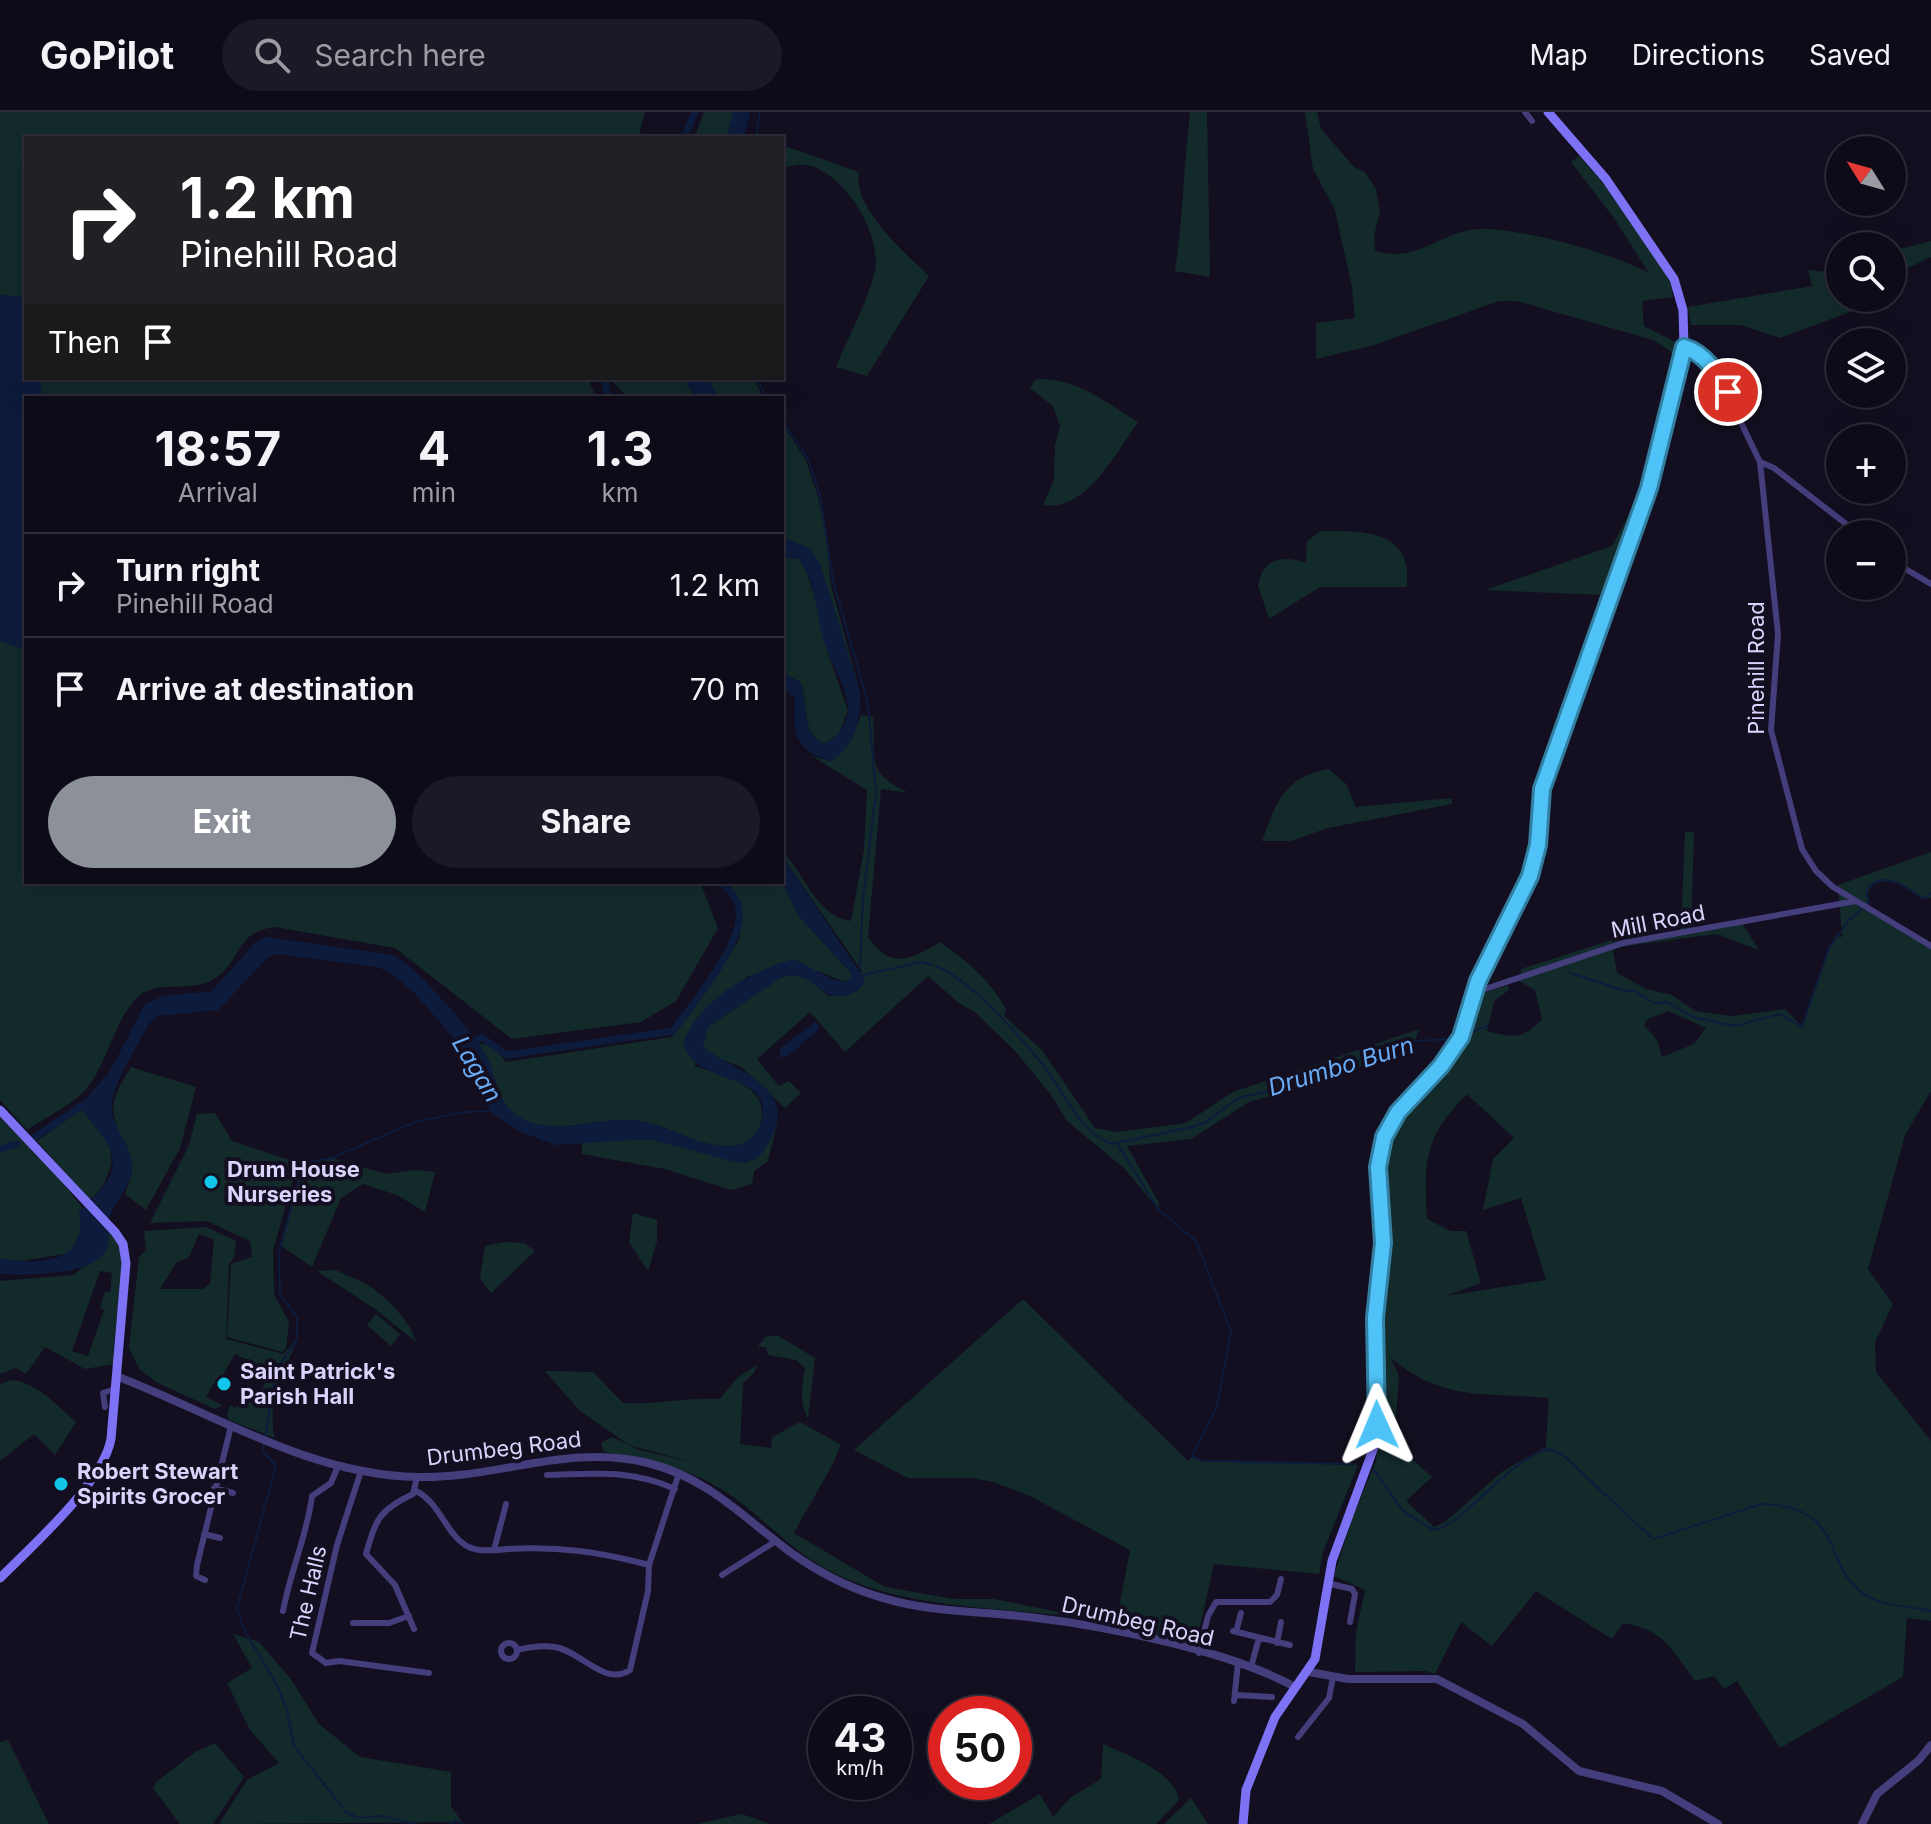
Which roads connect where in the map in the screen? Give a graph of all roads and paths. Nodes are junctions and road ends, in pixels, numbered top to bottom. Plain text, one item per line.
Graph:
1 (1525, 112) edge
2 (1548, 112) edge
3 (1532, 121) dead end
4 (1684, 347) junction
5 (1760, 462) junction
6 (1841, 520) edge
7 (1906, 569) edge
8 (1931, 584) edge
9 (1862, 905) junction
10 (1931, 946) edge
11 (1473, 993) junction
12 (0, 1110) edge
13 (116, 1376) junction
14 (115, 1389) junction
15 (105, 1407) dead end
16 (231, 1426) junction
17 (338, 1466) junction
18 (361, 1471) junction
19 (679, 1473) junction
20 (547, 1475) dead end
21 (417, 1477) junction
22 (214, 1488) junction
23 (675, 1489) junction
24 (416, 1491) junction
25 (233, 1493) dead end
26 (506, 1504) dead end
27 (204, 1534) junction
28 (220, 1538) dead end
29 (776, 1541) junction
30 (494, 1550) junction
31 (649, 1565) junction
32 (722, 1575) dead end
33 (0, 1578) edge
34 (1281, 1579) dead end
35 (205, 1580) dead end
36 (1326, 1583) junction
37 (283, 1611) dead end
38 (1241, 1613) dead end
39 (409, 1616) junction
40 (1281, 1622) dead end
41 (1350, 1622) dead end
42 (353, 1623) dead end
43 (414, 1629) dead end
44 (1259, 1638) junction
45 (1277, 1643) junction
46 (1290, 1645) dead end
47 (517, 1650) dead end
48 (1199, 1653) junction
49 (1238, 1663) junction
50 (1251, 1667) junction
51 (1309, 1672) junction
52 (429, 1673) dead end
53 (1333, 1677) junction
54 (1295, 1687) junction
55 (1272, 1697) dead end
56 (1298, 1737) dead end
57 (1931, 1745) edge
58 (1243, 1824) edge
59 (1718, 1824) edge
60 (1862, 1824) edge

1 - 3 street
2 - 4 main road
4 - 5 street, Pinehill Road
4 - 11 main road
5 - 6 street
5 - 9 street, Pinehill Road
7 - 8 street
9 - 10 street, Pinehill Road
9 - 11 street, Mill Road
11 - 36 main road
12 - 13 main road
13 - 14 main road
13 - 16 street, Drumbeg Road
14 - 15 street
14 - 33 main road
16 - 17 street, Drumbeg Road
16 - 22 street
17 - 18 street, Drumbeg Road
17 - 37 street
18 - 21 street, Drumbeg Road
18 - 52 street, The Halls
19 - 21 street, Drumbeg Road
19 - 23 street
19 - 29 street, Drumbeg Road
20 - 23 street
21 - 24 street
22 - 25 street
22 - 27 street
23 - 31 street
24 - 30 street
24 - 39 street
26 - 30 street
27 - 28 street
27 - 35 street
29 - 32 street
29 - 48 street, Drumbeg Road
30 - 31 street
31 - 47 street
34 - 48 street
36 - 41 street
36 - 51 main road
38 - 44 street
39 - 42 street
39 - 43 street
40 - 45 street
44 - 45 street
44 - 50 street
45 - 46 street
48 - 49 street, Drumbeg Road
49 - 50 street, Drumbeg Road
49 - 55 street
50 - 54 street, Drumbeg Road
51 - 53 street
51 - 54 main road
53 - 56 street
53 - 59 street
54 - 58 main road
57 - 60 street

